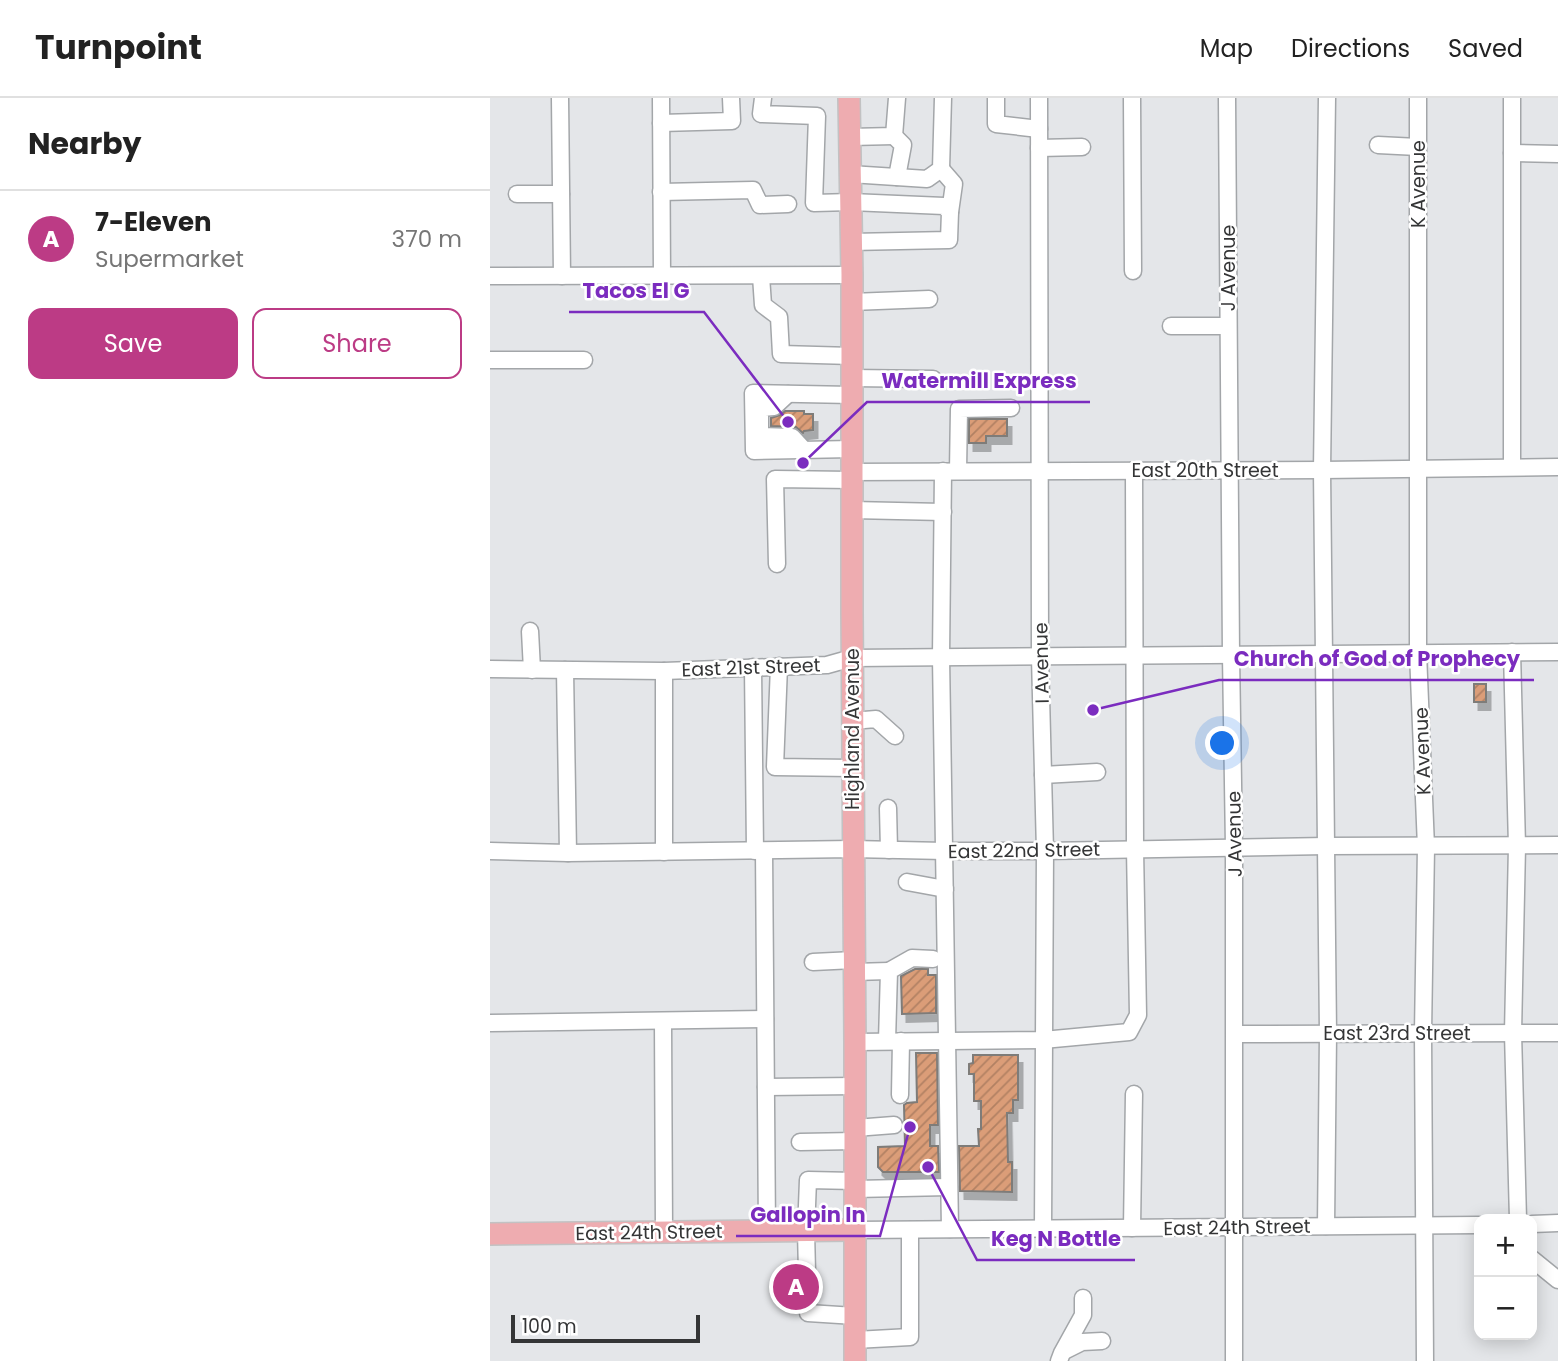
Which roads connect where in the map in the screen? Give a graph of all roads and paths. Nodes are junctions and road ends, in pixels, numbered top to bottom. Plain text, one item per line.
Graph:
1 (560, 98) edge
2 (661, 98) edge
3 (731, 98) edge
4 (763, 98) edge
5 (849, 98) edge
6 (897, 98) edge
7 (943, 98) edge
8 (996, 98) edge
9 (1039, 98) edge
10 (1132, 98) edge
11 (1227, 98) edge
12 (1326, 98) edge
13 (1418, 98) edge
14 (1512, 98) edge
15 (661, 123) junction
16 (1039, 129) junction
17 (894, 136) junction
18 (850, 137) junction
19 (1378, 145) dead end
20 (1082, 147) dead end
21 (1418, 147) junction
22 (1039, 148) junction
23 (1512, 153) junction
24 (1558, 154) edge
25 (941, 169) junction
26 (850, 174) junction
27 (897, 177) junction
28 (662, 192) junction
29 (517, 194) dead end
30 (561, 194) junction
31 (850, 202) junction
32 (788, 204) dead end
33 (950, 212) junction
34 (851, 242) junction
35 (1133, 271) dead end
36 (562, 275) junction
37 (761, 275) junction
38 (852, 275) junction
39 (490, 276) edge
40 (662, 276) junction
41 (929, 299) dead end
42 (852, 302) junction
43 (1171, 326) dead end
44 (1228, 326) junction
45 (852, 356) junction
46 (490, 360) edge
47 (584, 360) dead end
48 (933, 379) dead end
49 (852, 387) junction
50 (1011, 408) dead end
51 (852, 449) junction
52 (1513, 467) junction
53 (1558, 467) edge
54 (1417, 469) junction
55 (1133, 470) junction
56 (1229, 470) junction
57 (1322, 470) junction
58 (950, 471) junction
59 (1041, 471) junction
60 (852, 476) junction
61 (852, 510) junction
62 (943, 512) junction
63 (777, 564) dead end
64 (530, 631) dead end
65 (1512, 652) junction
66 (1558, 652) edge
67 (1418, 653) junction
68 (1324, 654) junction
69 (1231, 655) junction
70 (1133, 656) junction
71 (941, 657) junction
72 (1040, 657) junction
73 (852, 658) junction
74 (779, 666) junction
75 (753, 667) junction
76 (490, 669) edge
77 (532, 670) junction
78 (565, 670) junction
79 (664, 671) junction
80 (852, 720) junction
81 (895, 736) dead end
82 (852, 768) junction
83 (1097, 772) dead end
84 (1043, 775) junction
85 (888, 808) dead end
86 (1558, 845) edge
87 (1326, 846) junction
88 (1517, 846) junction
89 (1234, 847) junction
90 (1426, 847) junction
91 (852, 849) junction
92 (1135, 849) junction
93 (889, 850) junction
94 (490, 851) edge
95 (760, 851) junction
96 (945, 851) junction
97 (1045, 851) junction
98 (664, 852) junction
99 (568, 853) junction
100 (907, 882) dead end
101 (945, 889) junction
102 (933, 959) dead end
103 (813, 961) dead end
104 (854, 966) junction
105 (889, 971) junction
106 (765, 1019) junction
107 (663, 1021) junction
108 (490, 1023) edge
109 (1423, 1033) junction
110 (1513, 1033) junction
111 (1558, 1033) edge
112 (1235, 1034) junction
113 (1328, 1034) junction
114 (1043, 1040) junction
115 (894, 1041) junction
116 (946, 1041) junction
117 (855, 1042) junction
118 (855, 1086) junction
119 (766, 1087) junction
120 (1134, 1094) dead end
121 (900, 1096) dead end
122 (894, 1125) dead end
123 (855, 1134) junction
124 (800, 1142) dead end
125 (855, 1185) junction
126 (949, 1187) junction
127 (1518, 1214) edge
128 (1558, 1223) edge
129 (1537, 1224) edge
130 (1425, 1225) junction
131 (1471, 1225) edge
132 (1326, 1226) junction
133 (1233, 1227) junction
134 (1043, 1228) junction
135 (1132, 1228) junction
136 (950, 1229) junction
137 (855, 1230) junction
138 (910, 1230) junction
139 (767, 1231) junction
140 (806, 1231) junction
141 (664, 1233) junction
142 (490, 1234) edge
143 (1537, 1263) edge
144 (1558, 1280) edge
145 (1083, 1298) dead end
146 (855, 1316) junction
147 (1102, 1341) dead end
148 (855, 1351) edge
149 (1060, 1357) edge
150 (1234, 1361) edge
151 (1425, 1361) edge

1 - 30 street
2 - 15 street
3 - 15 street
4 - 31 street
5 - 18 main road, Highland Avenue
6 - 17 street
7 - 25 street
8 - 16 street
9 - 16 street, I Avenue
10 - 35 street
11 - 44 street, J Avenue
12 - 57 street
13 - 21 street, K Avenue
14 - 23 street
15 - 28 street
16 - 22 street, I Avenue
17 - 18 street
17 - 27 street
18 - 26 main road, Highland Avenue
19 - 21 street
20 - 22 street
21 - 54 street, K Avenue
22 - 59 street, I Avenue
23 - 24 street
23 - 52 street
25 - 27 street
25 - 33 street
26 - 27 street
26 - 31 main road, Highland Avenue
28 - 32 street
28 - 40 street
29 - 30 street
30 - 36 street
31 - 33 street
31 - 34 main road, Highland Avenue
33 - 34 street
34 - 38 main road, Highland Avenue
36 - 39 street
36 - 40 street
37 - 38 street
37 - 40 street
37 - 45 street
38 - 42 main road, Highland Avenue
41 - 42 street
42 - 45 main road, Highland Avenue
43 - 44 street
44 - 56 street, J Avenue
45 - 49 main road, Highland Avenue
46 - 47 street
48 - 49 street
49 - 51 main road, Highland Avenue
49 - 51 street
50 - 58 street
51 - 60 main road, Highland Avenue
52 - 53 street, East 20th Street
52 - 54 street, East 20th Street
54 - 57 street, East 20th Street
54 - 67 street, K Avenue
55 - 56 street, East 20th Street
55 - 59 street, East 20th Street
55 - 70 street
56 - 57 street, East 20th Street
56 - 69 street, J Avenue
57 - 68 street
58 - 59 street, East 20th Street
58 - 60 street, East 20th Street
58 - 62 street
59 - 72 street, I Avenue
60 - 61 main road, Highland Avenue
60 - 63 street, East 20th Street
61 - 62 street
61 - 73 main road, Highland Avenue
62 - 71 street
64 - 77 street
65 - 66 street, East 21st Street
65 - 67 street, East 21st Street
65 - 88 street
67 - 68 street, East 21st Street
67 - 90 street, K Avenue
68 - 69 street, East 21st Street
68 - 87 street
69 - 70 street, East 21st Street
69 - 89 street, J Avenue
70 - 72 street, East 21st Street
70 - 92 street
71 - 72 street, East 21st Street
71 - 73 street, East 21st Street
71 - 96 street
72 - 84 street, I Avenue
73 - 74 street, East 21st Street
73 - 80 main road, Highland Avenue
74 - 75 street, East 21st Street
74 - 82 street
75 - 79 street, East 21st Street
75 - 95 street
76 - 77 street, East 21st Street
77 - 78 street, East 21st Street
78 - 79 street, East 21st Street
78 - 99 street
79 - 98 street
80 - 81 street
80 - 82 main road, Highland Avenue
82 - 91 main road, Highland Avenue
83 - 84 street
84 - 97 street, I Avenue
85 - 93 street
86 - 88 street, East 22nd Street
87 - 89 street, East 22nd Street
87 - 90 street, East 22nd Street
87 - 113 street
88 - 90 street, East 22nd Street
88 - 110 street
89 - 92 street, East 22nd Street
89 - 112 street, J Avenue
90 - 109 street, K Avenue
91 - 93 street, East 22nd Street
91 - 95 street, East 22nd Street
91 - 104 main road, Highland Avenue
92 - 97 street, East 22nd Street
92 - 114 street
93 - 96 street, East 22nd Street
94 - 99 street, East 22nd Street
95 - 98 street, East 22nd Street
95 - 106 street
96 - 97 street, East 22nd Street
96 - 101 street
97 - 114 street, I Avenue
98 - 99 street, East 22nd Street
100 - 101 street
101 - 116 street
102 - 105 street
103 - 104 street
104 - 105 street
104 - 117 main road, Highland Avenue
105 - 115 street
106 - 107 street
106 - 119 street
107 - 108 street
107 - 141 street
109 - 110 street, East 23rd Street
109 - 113 street, East 23rd Street
109 - 130 street, K Avenue
110 - 111 street, East 23rd Street
110 - 127 street
112 - 113 street, East 23rd Street
112 - 133 street, J Avenue
113 - 132 street
114 - 116 street
114 - 134 street, I Avenue
115 - 116 street
115 - 117 street
115 - 121 street
116 - 126 street
117 - 118 main road, Highland Avenue
118 - 119 street
118 - 123 main road, Highland Avenue
119 - 139 street
120 - 135 street
122 - 123 street
123 - 124 street
123 - 125 main road, Highland Avenue
125 - 126 street
125 - 137 main road, Highland Avenue
125 - 140 street
126 - 136 street
128 - 129 street
130 - 131 street, East 24th Street
130 - 132 street, East 24th Street
130 - 151 street, K Avenue
132 - 133 street, East 24th Street
133 - 135 street, East 24th Street
133 - 150 street, J Avenue
134 - 135 street, East 24th Street
134 - 136 street, East 24th Street
136 - 138 street, East 24th Street
137 - 138 street, East 24th Street
137 - 140 main road, East 24th Street
137 - 146 main road, Highland Avenue
138 - 148 street
139 - 140 main road, East 24th Street
139 - 141 main road, East 24th Street
140 - 146 street
141 - 142 main road, East 24th Street
143 - 144 street
145 - 149 street
146 - 148 main road, Highland Avenue
147 - 149 street

